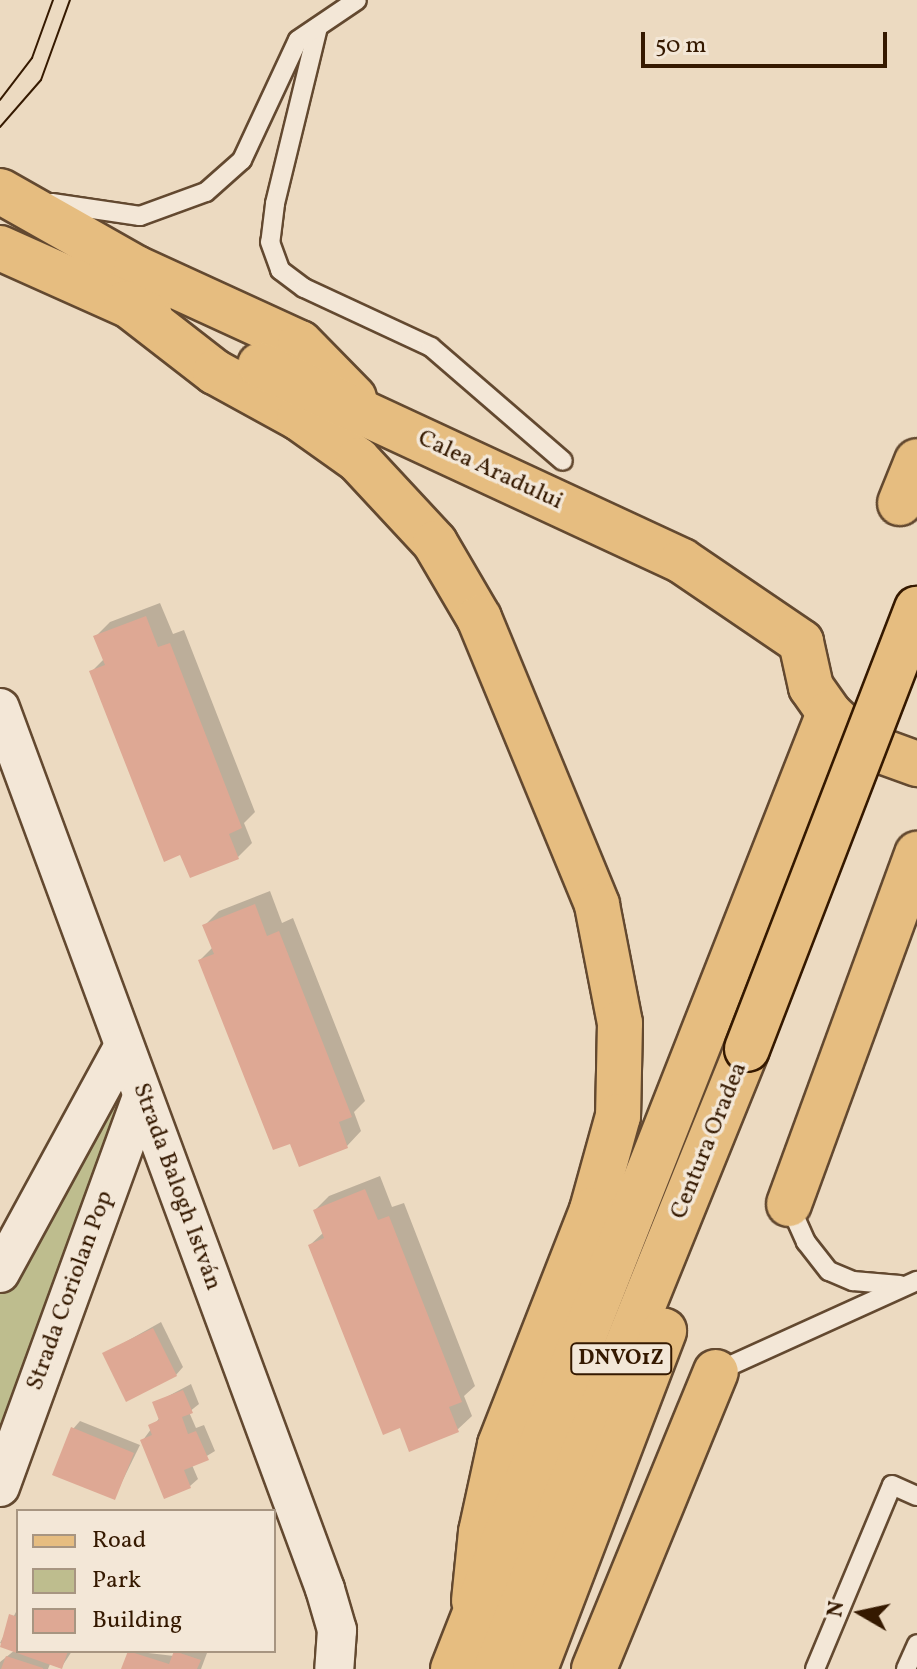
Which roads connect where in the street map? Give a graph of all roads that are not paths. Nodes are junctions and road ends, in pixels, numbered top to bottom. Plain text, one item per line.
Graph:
1 (357, 0) edge
2 (329, 6) edge
3 (318, 27) junction
4 (3, 192) edge
5 (0, 248) edge
6 (126, 303) junction
7 (373, 417) junction
8 (563, 461) dead end
9 (917, 461) edge
10 (900, 503) dead end
11 (917, 609) edge
12 (917, 670) edge
13 (0, 708) edge
14 (829, 713) junction
15 (917, 764) edge
16 (917, 854) edge
17 (123, 1047) junction
18 (758, 1052) junction
19 (142, 1096) junction
20 (789, 1204) joint
21 (0, 1273) edge
22 (912, 1284) edge
23 (716, 1372) joint
24 (0, 1487) edge
25 (917, 1496) edge
26 (472, 1617) junction
27 (917, 1644) edge
28 (334, 1669) edge
29 (453, 1669) edge
30 (496, 1669) edge
31 (535, 1669) edge
32 (594, 1669) edge
33 (815, 1669) edge
34 (906, 1669) edge

1 - 2 lane
2 - 3 lane
3 - 4 lane
3 - 8 lane
4 - 7 main road
5 - 6 main road, Calea Aradului
6 - 7 main road, Calea Aradului
6 - 26 main road
7 - 14 main road, Calea Aradului
9 - 10 main road
11 - 18 main road, Centura Oradea / DNVO1Z, bridge
12 - 18 main road, Centura Oradea / DNVO1Z
13 - 17 street, Strada Balogh István
14 - 15 main road, Calea Aradului
14 - 26 main road
16 - 20 main road
17 - 19 street, Strada Balogh István
17 - 21 street
18 - 30 main road, Centura Oradea / DNVO1Z
18 - 31 main road, Centura Oradea / DNVO1Z
19 - 24 street, Strada Coriolan Pop
19 - 28 street, Strada Balogh István
20 - 22 lane
22 - 23 lane
23 - 32 main road
25 - 33 lane
26 - 29 main road
27 - 34 lane

